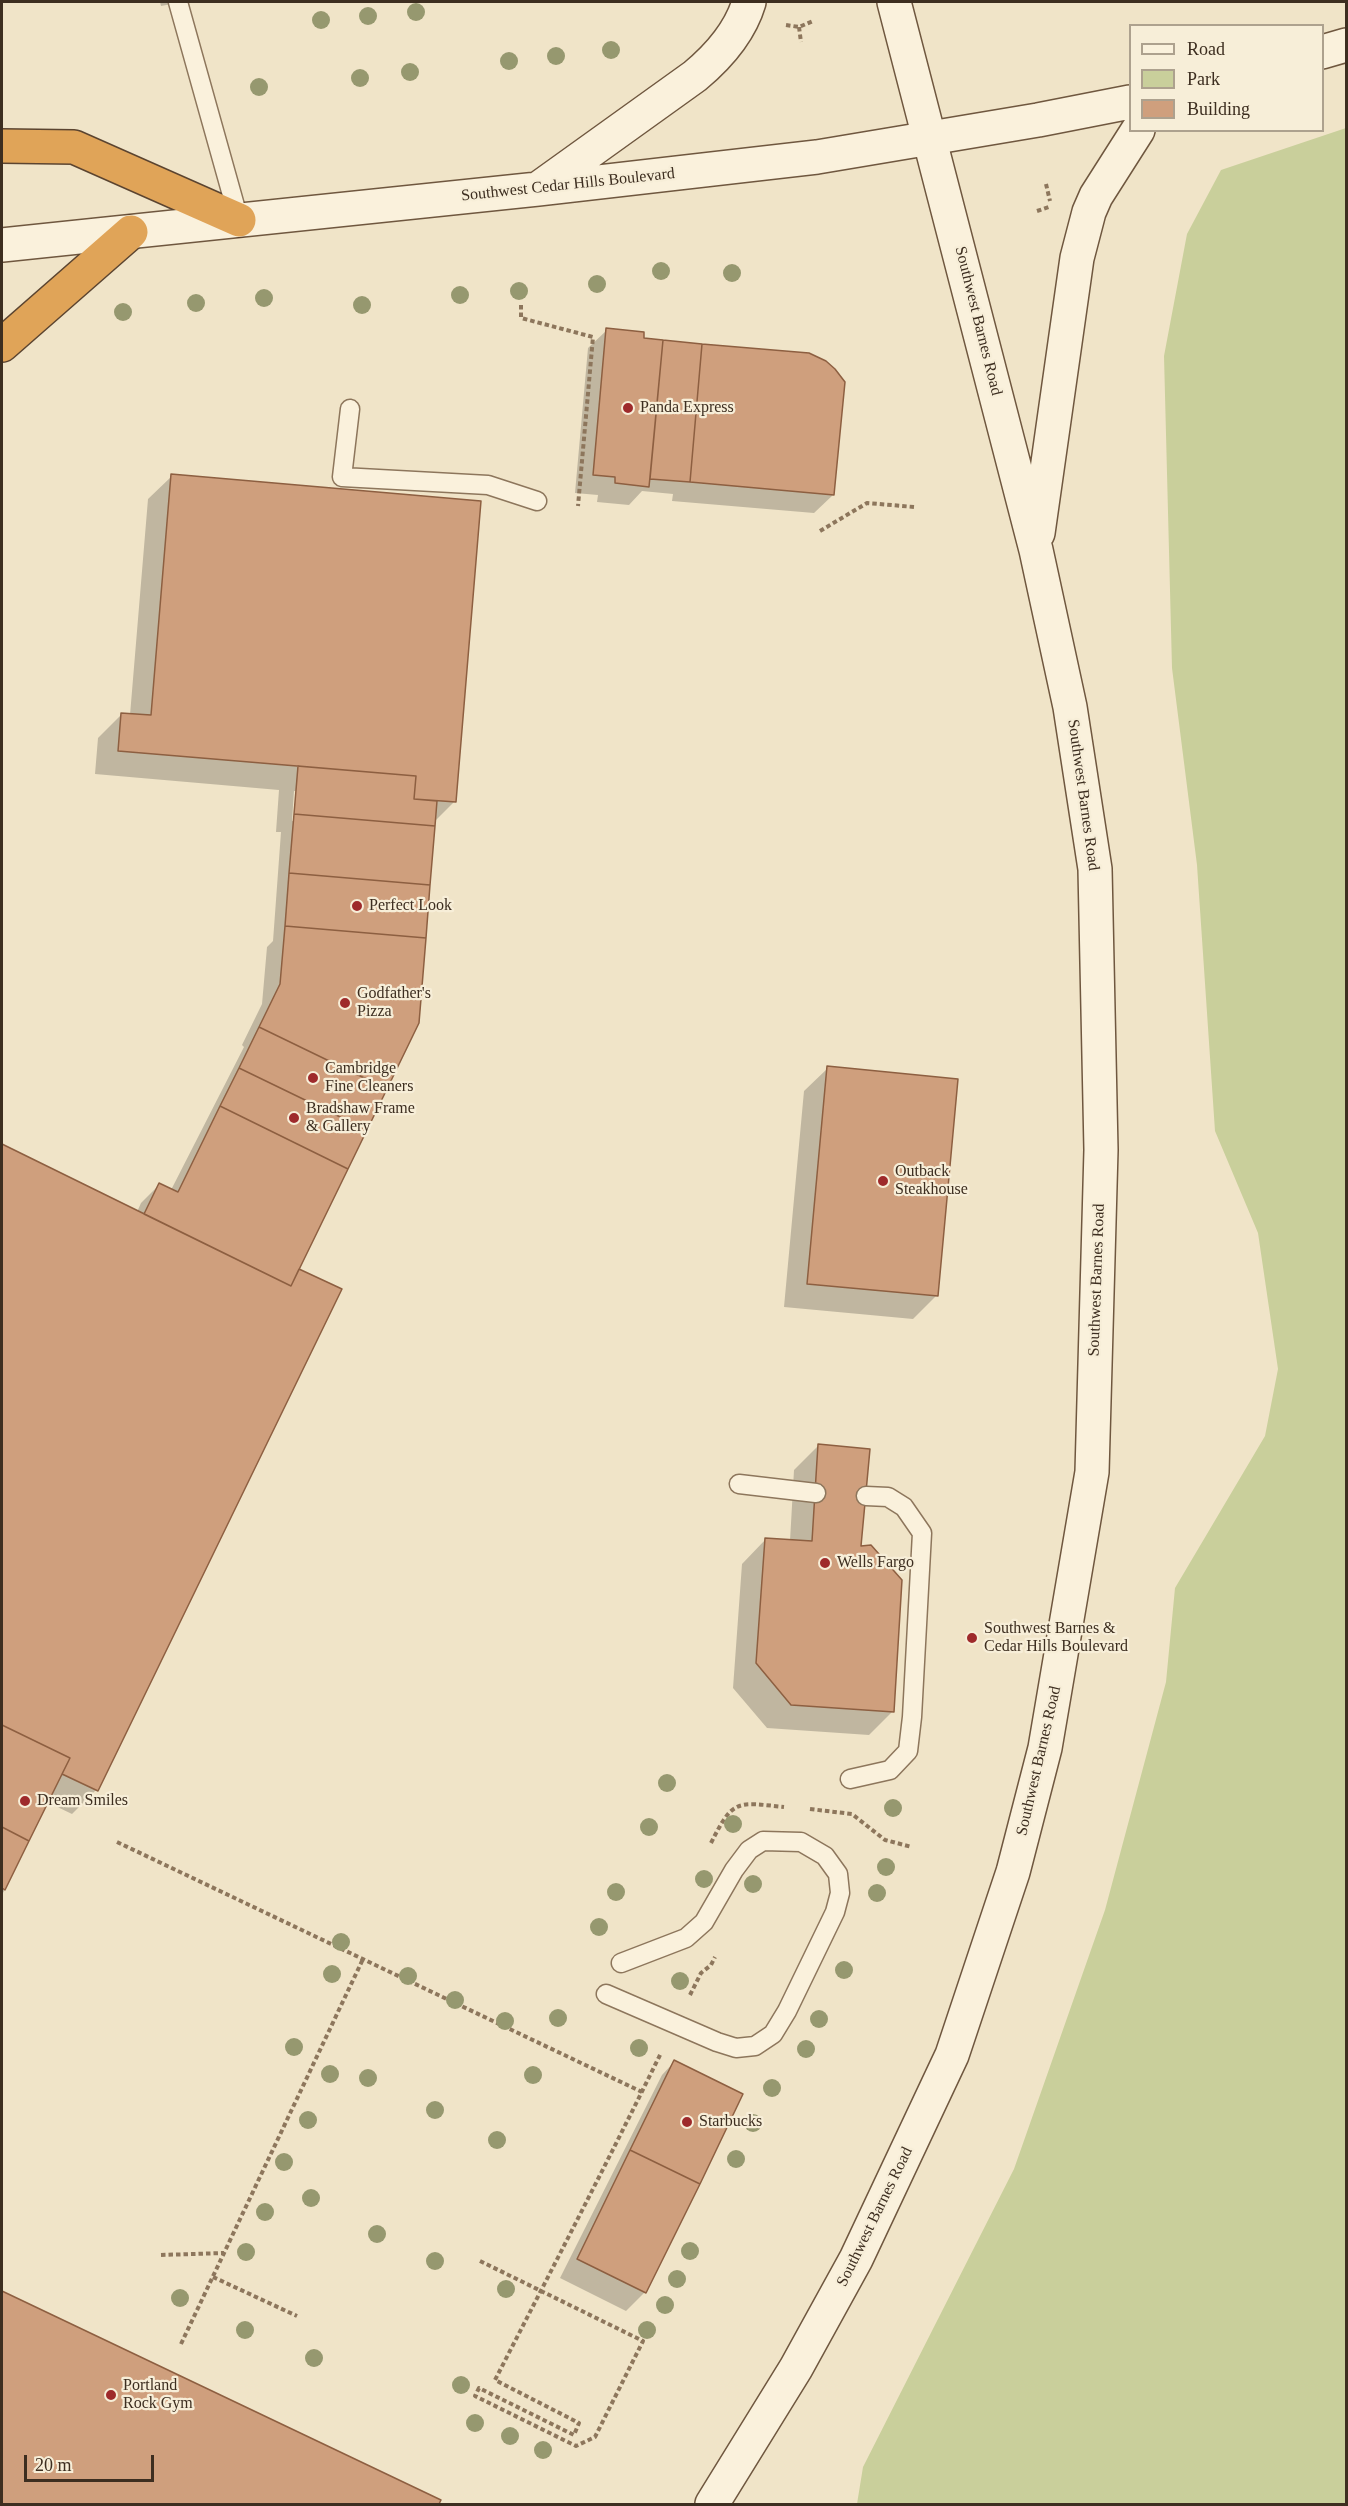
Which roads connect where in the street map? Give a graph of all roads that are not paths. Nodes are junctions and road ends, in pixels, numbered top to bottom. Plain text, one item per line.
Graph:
1 (178, 2) edge
2 (749, 2) edge
3 (894, 2) edge
4 (1347, 45) edge
5 (1324, 52) edge
6 (1129, 102) edge
7 (1137, 132) edge
8 (930, 139) junction
9 (2, 146) edge
10 (538, 189) junction
11 (239, 220) junction
12 (132, 232) junction
13 (2, 245) edge
14 (2, 345) edge
15 (350, 409) dead end
16 (537, 501) dead end
17 (1036, 550) junction
18 (739, 1484) dead end
19 (816, 1493) dead end
20 (866, 1496) dead end
21 (850, 1779) dead end
22 (621, 1963) dead end
23 (606, 1994) dead end
24 (712, 2505) edge

1 - 11 lane
2 - 10 main road
3 - 8 main road, Southwest Barnes Road
4 - 5 main road
6 - 8 main road, Southwest Cedar Hills Boulevard
7 - 17 main road
8 - 10 main road, Southwest Cedar Hills Boulevard
8 - 17 main road, Southwest Barnes Road
9 - 11 highway
10 - 11 main road, Southwest Cedar Hills Boulevard
11 - 12 main road, Southwest Cedar Hills Boulevard
12 - 13 main road, Southwest Cedar Hills Boulevard
12 - 14 highway
15 - 16 lane
17 - 24 main road, Southwest Barnes Road
18 - 19 lane
20 - 21 lane
22 - 23 lane

